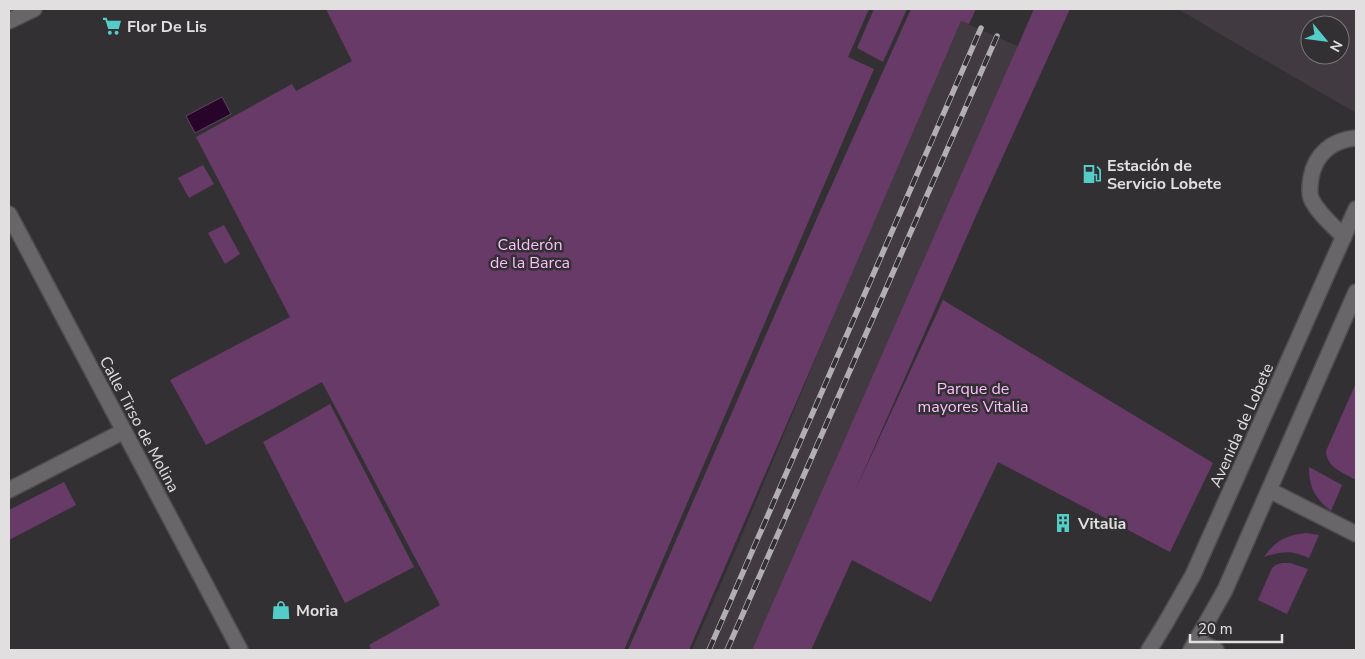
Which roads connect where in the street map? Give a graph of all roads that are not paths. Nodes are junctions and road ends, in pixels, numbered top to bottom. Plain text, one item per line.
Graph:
1 (34, 9) edge
2 (9, 21) edge
3 (1356, 138) edge
4 (1356, 209) edge
5 (9, 214) edge
6 (1344, 238) junction
7 (1356, 292) edge
8 (124, 431) junction
9 (9, 490) edge
10 (1269, 490) junction
11 (1356, 534) edge
12 (1194, 646) edge
13 (240, 650) edge
14 (1149, 650) edge
15 (1216, 650) edge

1 - 2 street
3 - 6 street
4 - 6 street, Avenida de Lobete
5 - 8 street, Calle Tirso de Molina
6 - 14 street, Avenida de Lobete
7 - 10 street
8 - 9 street
8 - 13 street, Calle Tirso de Molina
10 - 11 street
10 - 12 street
12 - 15 street

